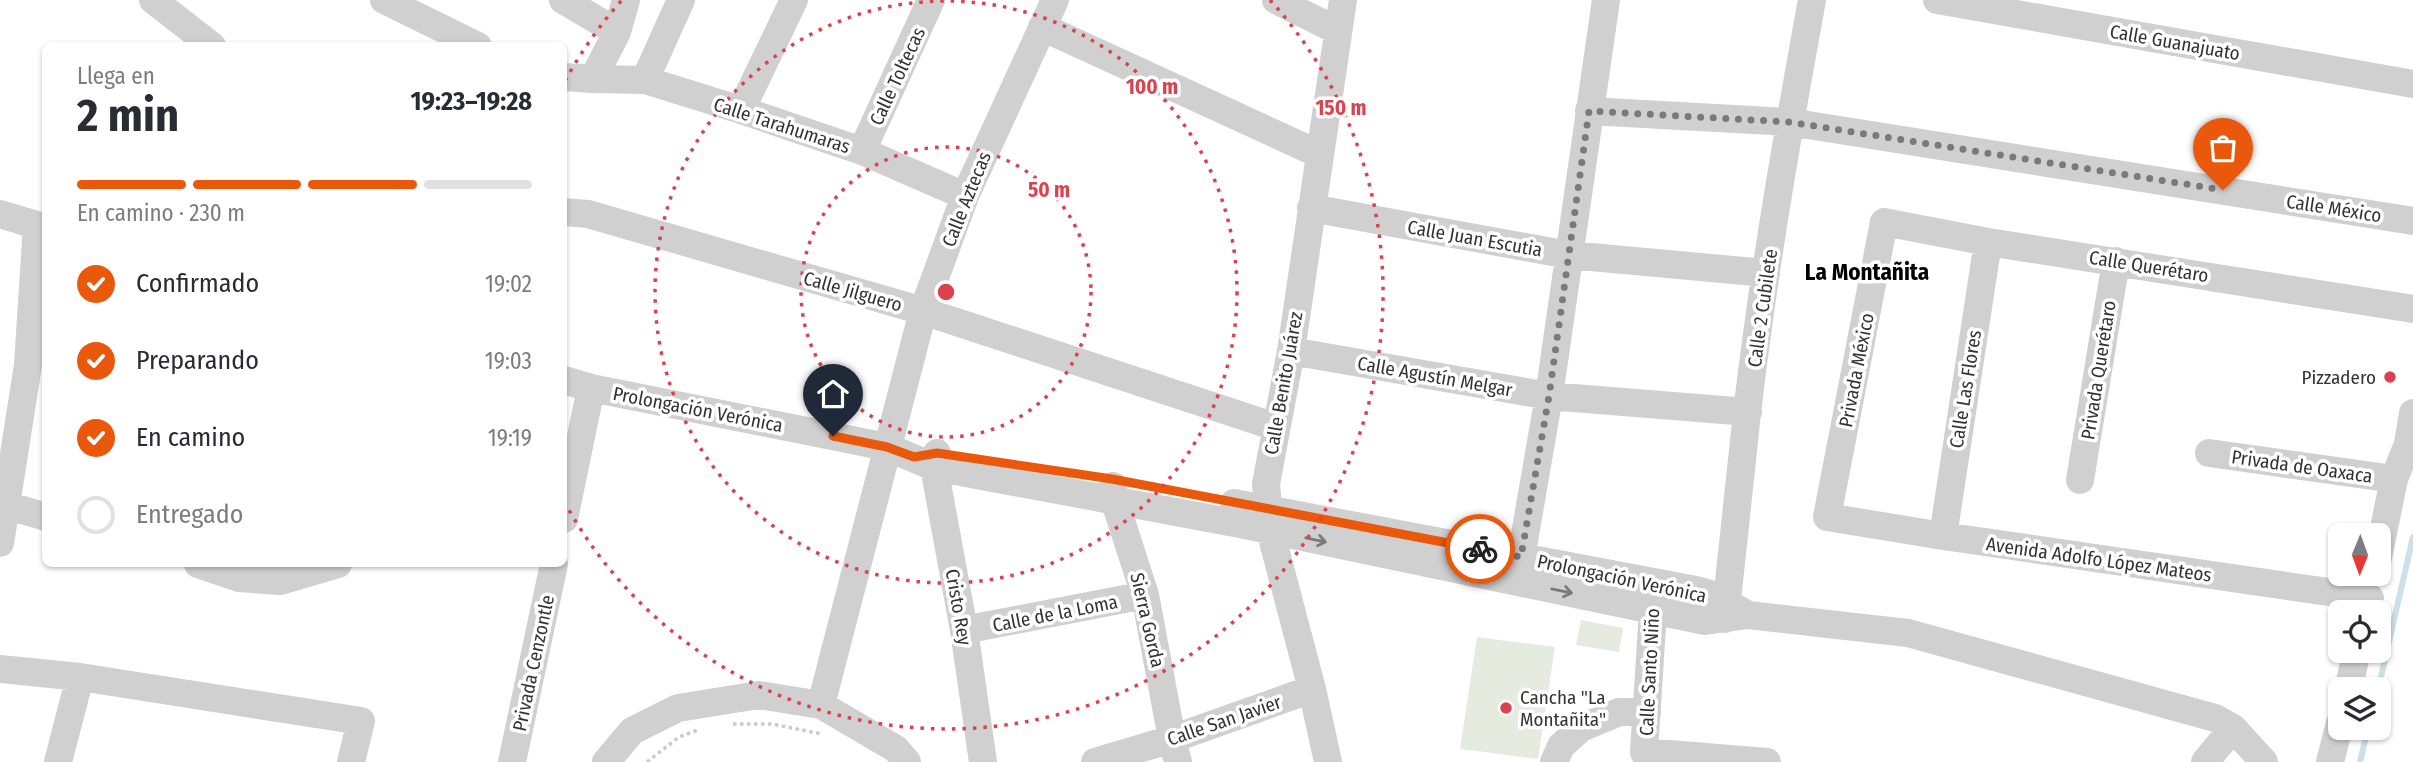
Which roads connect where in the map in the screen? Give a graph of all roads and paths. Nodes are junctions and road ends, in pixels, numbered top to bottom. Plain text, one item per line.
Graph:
1 (153, 0) edge
2 (384, 0) edge
3 (563, 0) edge
4 (626, 0) edge
5 (681, 0) edge
6 (794, 0) edge
7 (931, 0) edge
8 (1055, 0) edge
9 (1276, 0) edge
10 (1343, 0) edge
11 (1606, 0) edge
12 (1812, 0) edge
13 (1937, 0) edge
14 (1042, 27) junction
15 (1338, 31) junction
16 (617, 32) junction
17 (207, 42) edge
18 (470, 42) edge
19 (567, 78) edge
20 (593, 79) junction
21 (645, 80) junction
22 (2413, 84) edge
23 (741, 110) junction
24 (1589, 111) junction
25 (1789, 122) junction
26 (862, 151) junction
27 (1319, 154) junction
28 (965, 195) junction
29 (1311, 208) junction
30 (576, 213) edge
31 (0, 214) edge
32 (2413, 220) edge
33 (1884, 222) joint
34 (41, 227) edge
35 (1988, 242) junction
36 (1569, 255) junction
37 (2116, 261) junction
38 (1766, 273) junction
39 (2413, 309) edge
40 (923, 311) junction
41 (1291, 351) junction
42 (37, 367) edge
43 (567, 381) edge
44 (591, 388) junction
45 (1549, 396) junction
46 (1748, 412) junction
47 (2413, 413) edge
48 (9, 427) edge
49 (1276, 427) junction
50 (887, 447) junction
51 (2209, 453) dead end
52 (928, 459) junction
53 (2394, 479) junction
54 (2080, 480) dead end
55 (1113, 489) junction
56 (567, 504) edge
57 (6, 505) junction
58 (42, 516) edge
59 (1827, 517) joint
60 (1268, 520) junction
61 (2385, 523) edge
62 (1943, 536) junction
63 (0, 543) edge
64 (207, 567) edge
65 (328, 567) edge
66 (553, 567) edge
67 (1519, 569) junction
68 (1656, 581) junction
69 (1145, 595) junction
70 (2371, 595) edge
71 (1652, 610) junction
72 (1734, 612) junction
73 (964, 630) junction
74 (0, 669) edge
75 (80, 677) junction
76 (1312, 689) junction
77 (821, 705) junction
78 (1647, 712) junction
79 (725, 724) dead end
80 (702, 729) dead end
81 (2233, 729) junction
82 (823, 734) dead end
83 (2336, 740) edge
84 (1175, 750) edge
85 (1647, 757) edge
86 (58, 762) edge
87 (351, 762) edge
88 (512, 762) edge
89 (606, 762) edge
90 (648, 762) edge
91 (907, 762) edge
92 (983, 762) edge
93 (1095, 762) edge
94 (1328, 762) edge
95 (1554, 762) edge
96 (1767, 762) edge
97 (2205, 762) edge
98 (2264, 762) edge
99 (2330, 762) edge

1 - 17 street
2 - 18 street
3 - 16 street
4 - 16 street
5 - 21 street
6 - 23 street
7 - 26 street, Calle Toltecas
8 - 14 street, Calle Aztecas
9 - 15 street
10 - 15 street, Calle Benito Juárez
11 - 24 street
12 - 25 street, Calle 2 Cubilete
13 - 22 street, Calle Guanajuato
14 - 27 street
14 - 28 street, Calle Aztecas
15 - 27 street, Calle Benito Juárez
16 - 20 street
19 - 20 street
20 - 21 street, Calle Tarahumaras
21 - 23 street, Calle Tarahumaras
23 - 26 street, Calle Tarahumaras
24 - 25 street, Calle México
24 - 36 street
25 - 32 street, Calle México
25 - 38 street, Calle 2 Cubilete
26 - 28 street, Calle Tarahumaras
27 - 29 street, Calle Benito Juárez
28 - 40 street, Calle Aztecas
29 - 36 street, Calle Juan Escutia
29 - 41 street, Calle Benito Juárez
30 - 40 street, Calle Jilguero
31 - 34 street
33 - 35 street, Calle Querétaro
33 - 59 street, Privada México
34 - 42 street
35 - 37 street, Calle Querétaro
35 - 62 street, Calle Las Flores
36 - 38 street, Calle Juan Escutia
36 - 45 street
37 - 39 street, Calle Querétaro
37 - 54 street, Privada Querétaro
38 - 46 street, Calle 2 Cubilete
40 - 49 street, Calle Jilguero
40 - 50 street, Calle Aztecas
41 - 45 street, Calle Agustín Melgar
41 - 49 street, Calle Benito Juárez
42 - 48 street
43 - 44 street, Prolongación Verónica
44 - 50 street, Prolongación Verónica
44 - 56 street
45 - 46 street, Calle Agustín Melgar
45 - 67 street
46 - 72 street, Calle 2 Cubilete
47 - 53 street
48 - 57 street
49 - 60 street, Calle Benito Juárez
50 - 52 street, Prolongación Verónica
50 - 77 street, Calle Aztecas
51 - 53 street, Privada de Oaxaca
52 - 55 street, Prolongación Verónica
52 - 73 street, Cristo Rey
53 - 61 street
55 - 60 street, Prolongación Verónica
55 - 69 street, Sierra Gorda
57 - 58 street
57 - 63 street
59 - 62 street, Avenida Adolfo López Mateos
60 - 67 street, Prolongación Verónica
60 - 76 street, Calle Benito Juárez
62 - 70 street, Avenida Adolfo López Mateos
64 - 65 street
66 - 88 street, Privada Cenzontle
67 - 68 street, Prolongación Verónica
67 -> 71 street, Prolongación Verónica
68 - 71 street, Calle Santo Niño
68 - 72 street, Prolongación Verónica
69 - 73 street, Calle de la Loma
69 - 84 street, Sierra Gorda
71 - 72 street, Prolongación Verónica
71 - 78 street, Calle Santo Niño
72 - 81 street, Prolongación Verónica
73 - 92 street, Cristo Rey
74 - 75 street
75 - 86 street
75 - 87 street
76 - 84 street, Calle San Javier
76 - 94 street, Calle Benito Juárez
77 - 89 street
77 - 91 street
78 - 85 street, Calle Santo Niño
78 - 95 street
79 - 82 path
80 - 90 path
81 - 97 street
81 - 98 street, Prolongación Verónica
83 - 99 street
84 - 93 street, Calle San Javier
85 - 96 street

